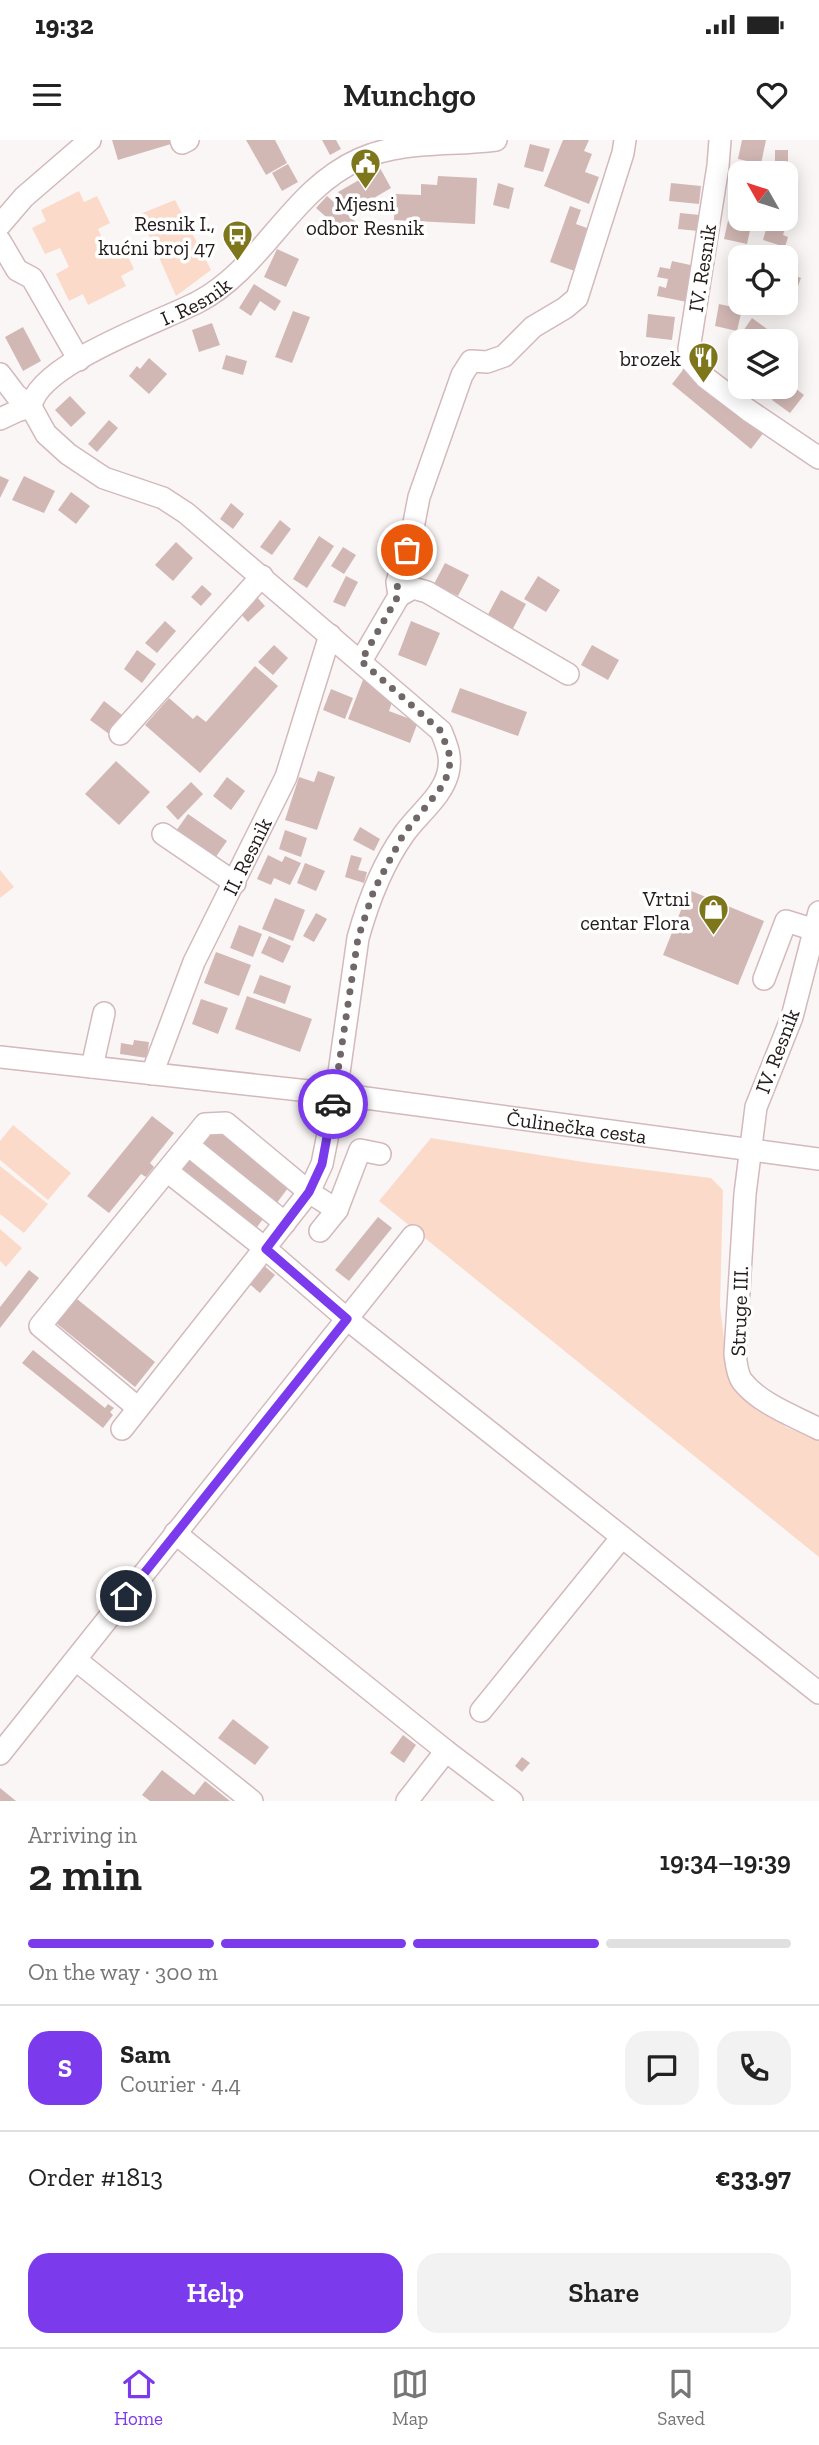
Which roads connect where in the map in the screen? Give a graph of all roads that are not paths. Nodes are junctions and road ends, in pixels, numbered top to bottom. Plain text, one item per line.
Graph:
1 (90, 140) edge
2 (181, 140) edge
3 (188, 140) edge
4 (496, 140) edge
5 (625, 140) edge
6 (720, 140) edge
7 (448, 141) edge
8 (0, 225) edge
9 (0, 241) edge
10 (79, 360) junction
11 (0, 374) edge
12 (32, 407) junction
13 (0, 419) edge
14 (819, 458) edge
15 (262, 576) junction
16 (398, 596) junction
17 (330, 635) junction
18 (361, 661) junction
19 (568, 674) dead end
20 (120, 734) dead end
21 (163, 834) dead end
22 (235, 883) junction
23 (817, 921) edge
24 (764, 979) dead end
25 (104, 1013) dead end
26 (0, 1057) edge
27 (92, 1067) junction
28 (152, 1074) junction
29 (336, 1094) junction
30 (188, 1145) junction
31 (752, 1150) junction
32 (380, 1154) dead end
33 (819, 1159) edge
34 (167, 1171) junction
35 (309, 1192) junction
36 (337, 1210) junction
37 (285, 1223) junction
38 (320, 1231) dead end
39 (413, 1237) dead end
40 (266, 1249) junction
41 (347, 1319) junction
42 (138, 1408) junction
43 (122, 1429) dead end
44 (819, 1429) edge
45 (175, 1532) junction
46 (622, 1537) junction
47 (76, 1660) junction
48 (819, 1693) edge
49 (481, 1711) dead end
50 (446, 1751) junction
51 (0, 1754) edge
52 (500, 1797) edge
53 (252, 1801) edge
54 (407, 1801) edge

1 - 8 street
2 - 3 street
4 - 7 street, I. Resnik
5 - 16 street
6 - 14 street, IV. Resnik
7 - 10 street, I. Resnik
9 - 10 street
10 - 12 street, I. Resnik
11 - 12 street
12 - 13 street
12 - 15 street
15 - 17 street
15 - 20 street
16 - 18 street
16 - 19 street
17 - 18 street
17 - 22 street, II. Resnik
18 - 29 street
21 - 22 street
22 - 28 street, II. Resnik
23 - 24 street
23 - 31 street, IV. Resnik
25 - 27 street
26 - 27 street, Čulinečka cesta
27 - 28 street, Čulinečka cesta
28 - 29 street, Čulinečka cesta
29 - 31 street, Čulinečka cesta
29 - 35 street
30 - 34 street
30 - 35 street
30 - 37 street
31 - 33 street, Čulinečka cesta
31 - 44 street, Struge III.
32 - 36 street
34 - 40 street
34 - 42 street
35 - 36 street
35 - 37 street
36 - 38 street
37 - 40 street
39 - 41 street
40 - 41 street
40 - 42 street
41 - 45 street
41 - 46 street
42 - 43 street
45 - 47 street
45 - 50 street
46 - 48 street
46 - 49 street
47 - 51 street
47 - 53 street
50 - 52 street
50 - 54 street

